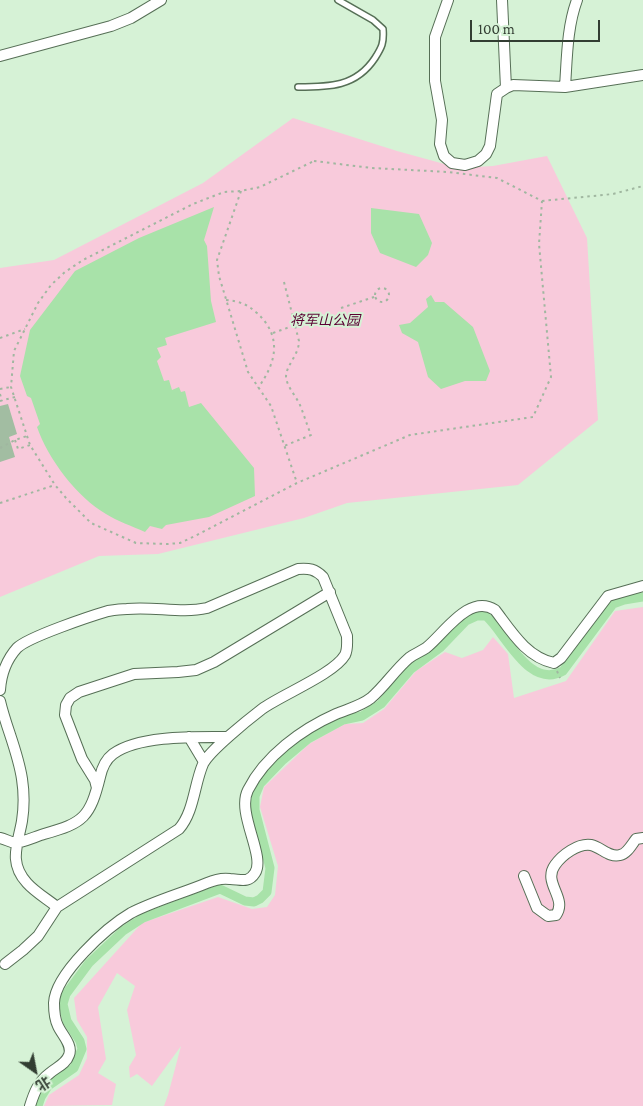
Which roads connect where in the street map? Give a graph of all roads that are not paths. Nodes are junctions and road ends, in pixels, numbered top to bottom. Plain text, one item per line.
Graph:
1 (161, 0) edge
2 (338, 0) edge
3 (448, 0) edge
4 (502, 0) edge
5 (577, 0) edge
6 (0, 56) edge
7 (643, 75) edge
8 (298, 86) dead end
9 (565, 87) junction
10 (506, 88) junction
11 (643, 586) edge
12 (330, 592) junction
13 (0, 690) edge
14 (0, 701) edge
15 (189, 737) junction
16 (228, 737) junction
17 (204, 762) junction
18 (97, 788) junction
19 (0, 838) edge
20 (643, 838) edge
21 (16, 843) junction
22 (524, 876) dead end
23 (57, 906) junction
24 (5, 964) dead end
25 (30, 1106) edge

1 - 6 street
2 - 8 lane
3 - 10 street
4 - 10 street
5 - 9 street
7 - 9 street
9 - 10 street
11 - 25 street
12 - 13 street
12 - 16 street
12 - 18 street
14 - 21 street
15 - 16 street
15 - 17 street
15 - 18 street
16 - 17 street
17 - 23 street
18 - 21 street
19 - 21 street
20 - 22 street
21 - 23 street
23 - 24 street

